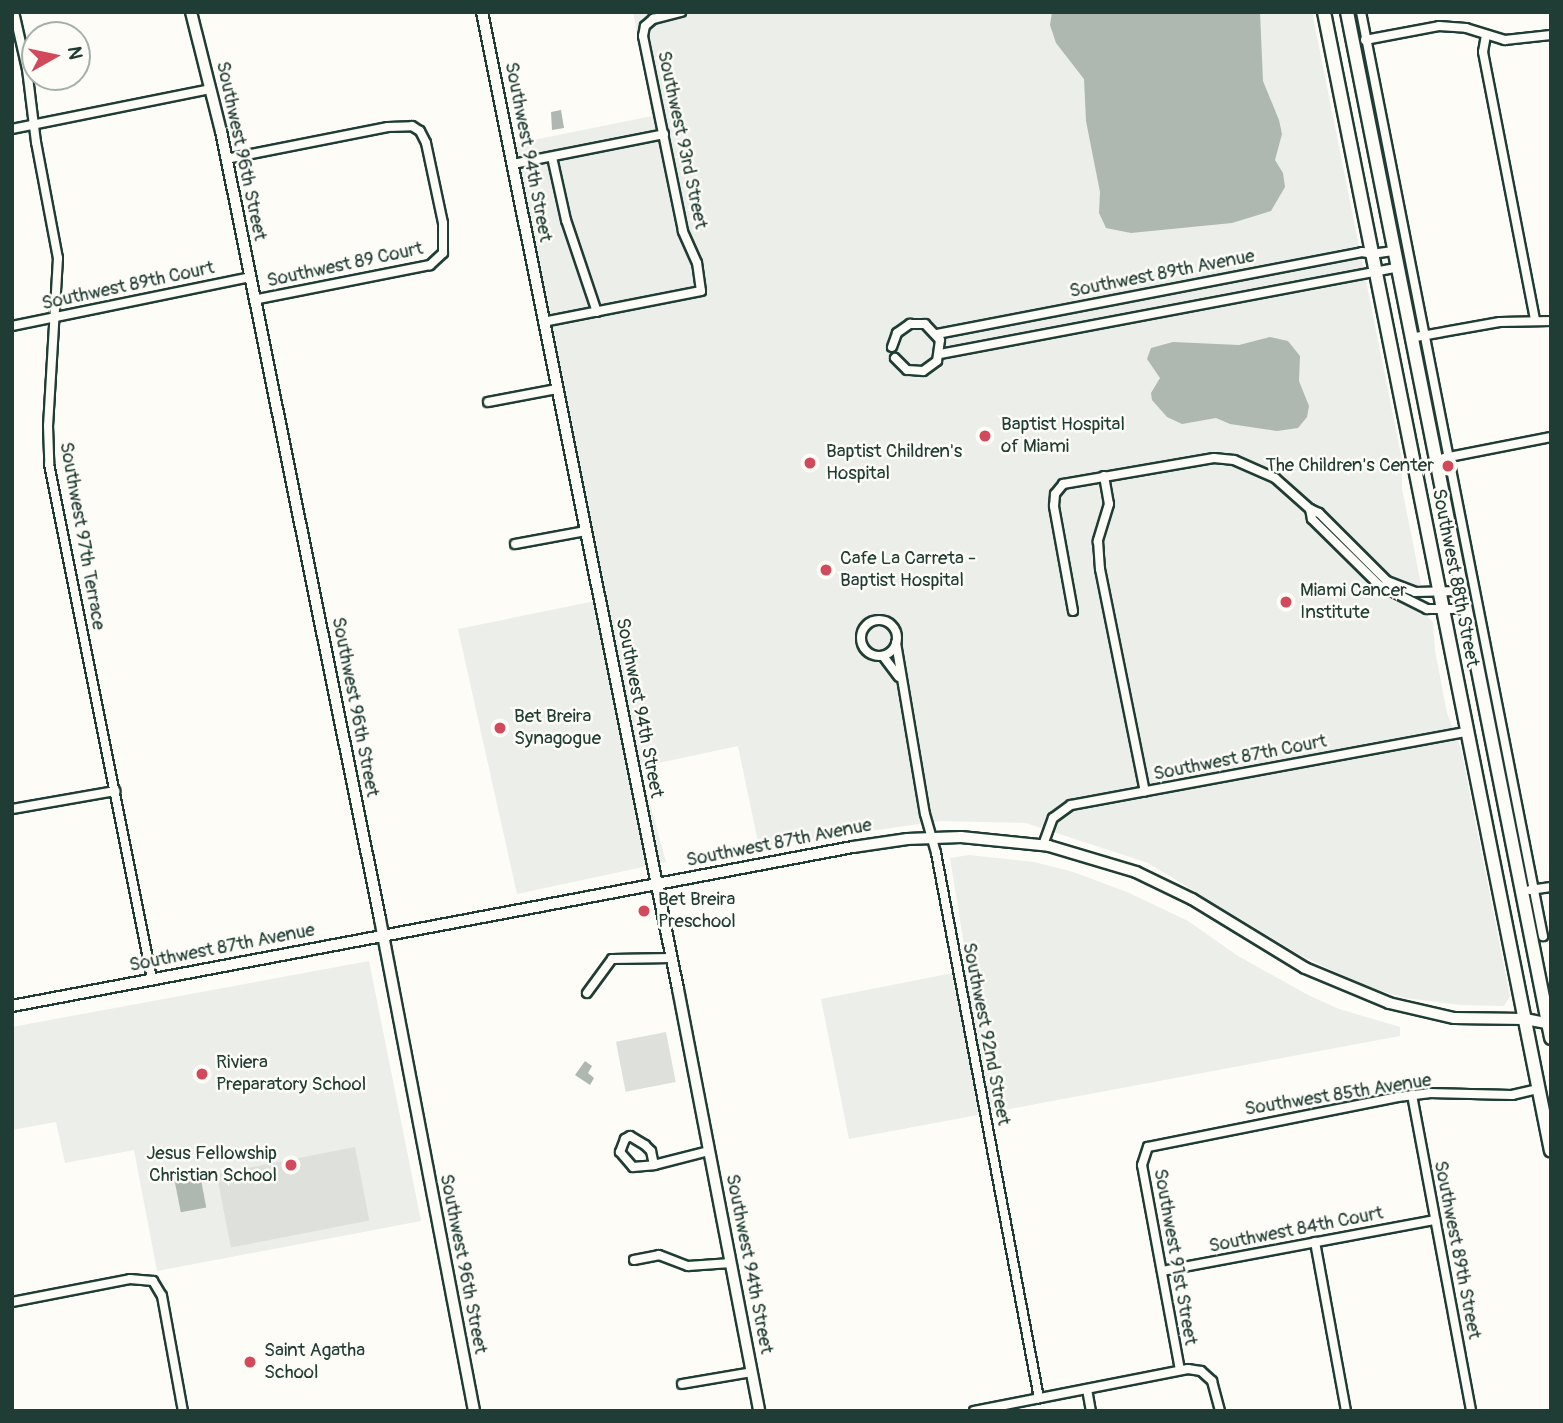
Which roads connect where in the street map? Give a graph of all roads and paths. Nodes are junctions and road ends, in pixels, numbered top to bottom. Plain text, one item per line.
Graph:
1 (14, 12) edge
2 (191, 12) edge
3 (482, 12) edge
4 (681, 12) edge
5 (1324, 12) edge
6 (1346, 12) edge
7 (1361, 12) edge
8 (1486, 35) junction
9 (1551, 36) edge
10 (1367, 39) junction
11 (1352, 42) junction
12 (1334, 64) junction
13 (211, 89) junction
14 (33, 124) junction
15 (12, 129) edge
16 (664, 134) junction
17 (552, 157) junction
18 (226, 159) junction
19 (513, 164) junction
20 (1393, 251) junction
21 (1372, 254) junction
22 (1397, 268) junction
23 (1376, 272) junction
24 (250, 277) junction
25 (254, 300) junction
26 (597, 312) junction
27 (53, 318) junction
28 (1535, 320) junction
29 (1551, 321) edge
30 (543, 322) junction
31 (12, 326) edge
32 (937, 334) junction
33 (1425, 335) junction
34 (1410, 338) junction
35 (892, 348) dead end
36 (940, 354) junction
37 (895, 358) dead end
38 (557, 389) junction
39 (488, 402) dead end
40 (1551, 437) edge
41 (1449, 457) junction
42 (1434, 460) junction
43 (1413, 464) junction
44 (1104, 476) junction
45 (1310, 509) junction
46 (586, 531) junction
47 (515, 544) dead end
48 (1460, 591) junction
49 (1439, 593) junction
50 (1464, 609) junction
51 (1073, 611) dead end
52 (1442, 611) junction
53 (896, 643) junction
54 (883, 656) junction
55 (899, 677) junction
56 (1465, 732) junction
57 (114, 790) junction
58 (1145, 792) junction
59 (12, 809) edge
60 (932, 837) junction
61 (1043, 845) junction
62 (657, 884) junction
63 (1551, 887) edge
64 (1534, 890) junction
65 (1520, 892) junction
66 (383, 936) junction
67 (1543, 936) dead end
68 (672, 958) junction
69 (152, 979) junction
70 (587, 993) dead end
71 (12, 1006) edge
72 (1547, 1007) edge
73 (1525, 1019) junction
74 (1550, 1029) edge
75 (1539, 1089) junction
76 (1412, 1095) junction
77 (1145, 1150) joint
78 (709, 1151) junction
79 (1551, 1151) edge
80 (654, 1165) junction
81 (1435, 1220) junction
82 (1315, 1242) junction
83 (634, 1260) dead end
84 (731, 1263) junction
85 (1162, 1271) junction
86 (12, 1302) edge
87 (1180, 1370) junction
88 (752, 1372) junction
89 (682, 1384) dead end
90 (1087, 1389) junction
91 (1039, 1398) junction
92 (183, 1411) edge
93 (474, 1411) edge
94 (759, 1411) edge
95 (974, 1411) edge
96 (1091, 1411) edge
97 (1220, 1411) edge
98 (1346, 1411) edge
99 (1471, 1411) edge

1 - 14 street, Southwest 97th Terrace
2 - 13 street, Southwest 96th Street
3 - 19 street, Southwest 94th Street
4 - 16 street, Southwest 93rd Street
5 - 12 main road, Southwest 88th Street
6 - 11 main road, Southwest 88th Street
7 - 10 street, Southwest 88th Street
8 - 9 street
8 - 10 street
8 - 28 street
10 - 11 street
10 - 33 street, Southwest 88th Street
11 - 12 main road
11 - 20 main road, Southwest 88th Street
12 - 21 main road, Southwest 88th Street
13 - 14 street
13 - 18 street, Southwest 96th Street
14 - 15 street
14 - 27 street, Southwest 97th Terrace
16 - 17 street
16 - 26 street, Southwest 93rd Street
17 - 19 street
17 - 26 street
18 - 24 street, Southwest 96th Street
18 - 25 street, Southwest 89 Court
19 - 30 street, Southwest 94th Street
20 - 21 street, Southwest 89th Avenue
20 - 22 main road, Southwest 88th Street
21 - 23 main road, Southwest 88th Street
21 - 32 street, Southwest 89th Avenue
22 - 23 street, Southwest 89th Avenue
22 - 34 main road, Southwest 88th Street
23 - 36 street, Southwest 89th Avenue
23 - 43 main road, Southwest 88th Street
24 - 25 street, Southwest 96th Street
24 - 27 street, Southwest 89th Court
25 - 66 street, Southwest 96th Street
26 - 30 street
27 - 31 street, Southwest 89th Court
27 - 57 street, Southwest 97th Terrace
28 - 29 street
28 - 33 street
30 - 38 street, Southwest 94th Street
32 - 35 street
32 - 36 street
33 - 34 street
33 - 41 street, Southwest 88th Street
34 - 42 main road, Southwest 88th Street
36 - 37 street
38 - 39 street
38 - 46 street, Southwest 94th Street
40 - 41 street
41 - 42 street
41 - 64 street, Southwest 88th Street
42 - 43 main road
42 - 48 main road, Southwest 88th Street
43 - 49 main road, Southwest 88th Street
44 - 45 street
44 - 51 street
44 - 58 street
45 - 49 street
45 - 52 street
46 - 47 street
46 - 62 street, Southwest 94th Street
48 - 49 street
48 - 50 main road, Southwest 88th Street
49 - 52 main road, Southwest 88th Street
50 - 52 street
50 - 65 main road, Southwest 88th Street
52 - 56 main road, Southwest 88th Street
53 - 54 street
53 - 54 street
53 - 55 street, Southwest 92nd Street
54 - 55 street, Southwest 92nd Street
55 - 60 street, Southwest 92nd Street
56 - 58 street, Southwest 87th Court
56 - 73 main road, Southwest 88th Street
57 - 59 street
57 - 69 street, Southwest 97th Terrace
58 - 61 street, Southwest 87th Court
60 - 61 street, Southwest 87th Avenue
60 - 62 street, Southwest 87th Avenue
60 - 91 street, Southwest 92nd Street
61 - 73 street, Southwest 87th Avenue
62 - 66 street, Southwest 87th Avenue
62 - 68 street, Southwest 94th Street
63 - 64 street
64 - 65 street
64 - 67 street, Southwest 88th Street
65 - 72 main road, Southwest 88th Street
66 - 69 street, Southwest 87th Avenue
66 - 93 street, Southwest 96th Street
68 - 70 street
68 - 78 street, Southwest 94th Street
69 - 71 street, Southwest 87th Avenue
72 - 73 street
72 - 74 main road, Southwest 88th Street
73 - 74 street, Southwest 87th Avenue
73 - 75 main road, Southwest 88th Street
75 - 76 street, Southwest 85th Avenue
75 - 79 main road, Southwest 88th Street
76 - 77 street, Southwest 85th Avenue
76 - 81 street, Southwest 89th Street
77 - 85 street, Southwest 91st Street
78 - 80 street
78 - 84 street, Southwest 94th Street
80 - 80 street
81 - 82 street, Southwest 84th Court
81 - 99 street, Southwest 89th Street
82 - 85 street, Southwest 84th Court
82 - 98 street
83 - 84 street
84 - 88 street, Southwest 94th Street
85 - 87 street, Southwest 91st Street
86 - 92 street
87 - 90 street
87 - 97 street
88 - 89 street
88 - 94 street, Southwest 94th Street
90 - 91 street
90 - 96 street
91 - 95 street

